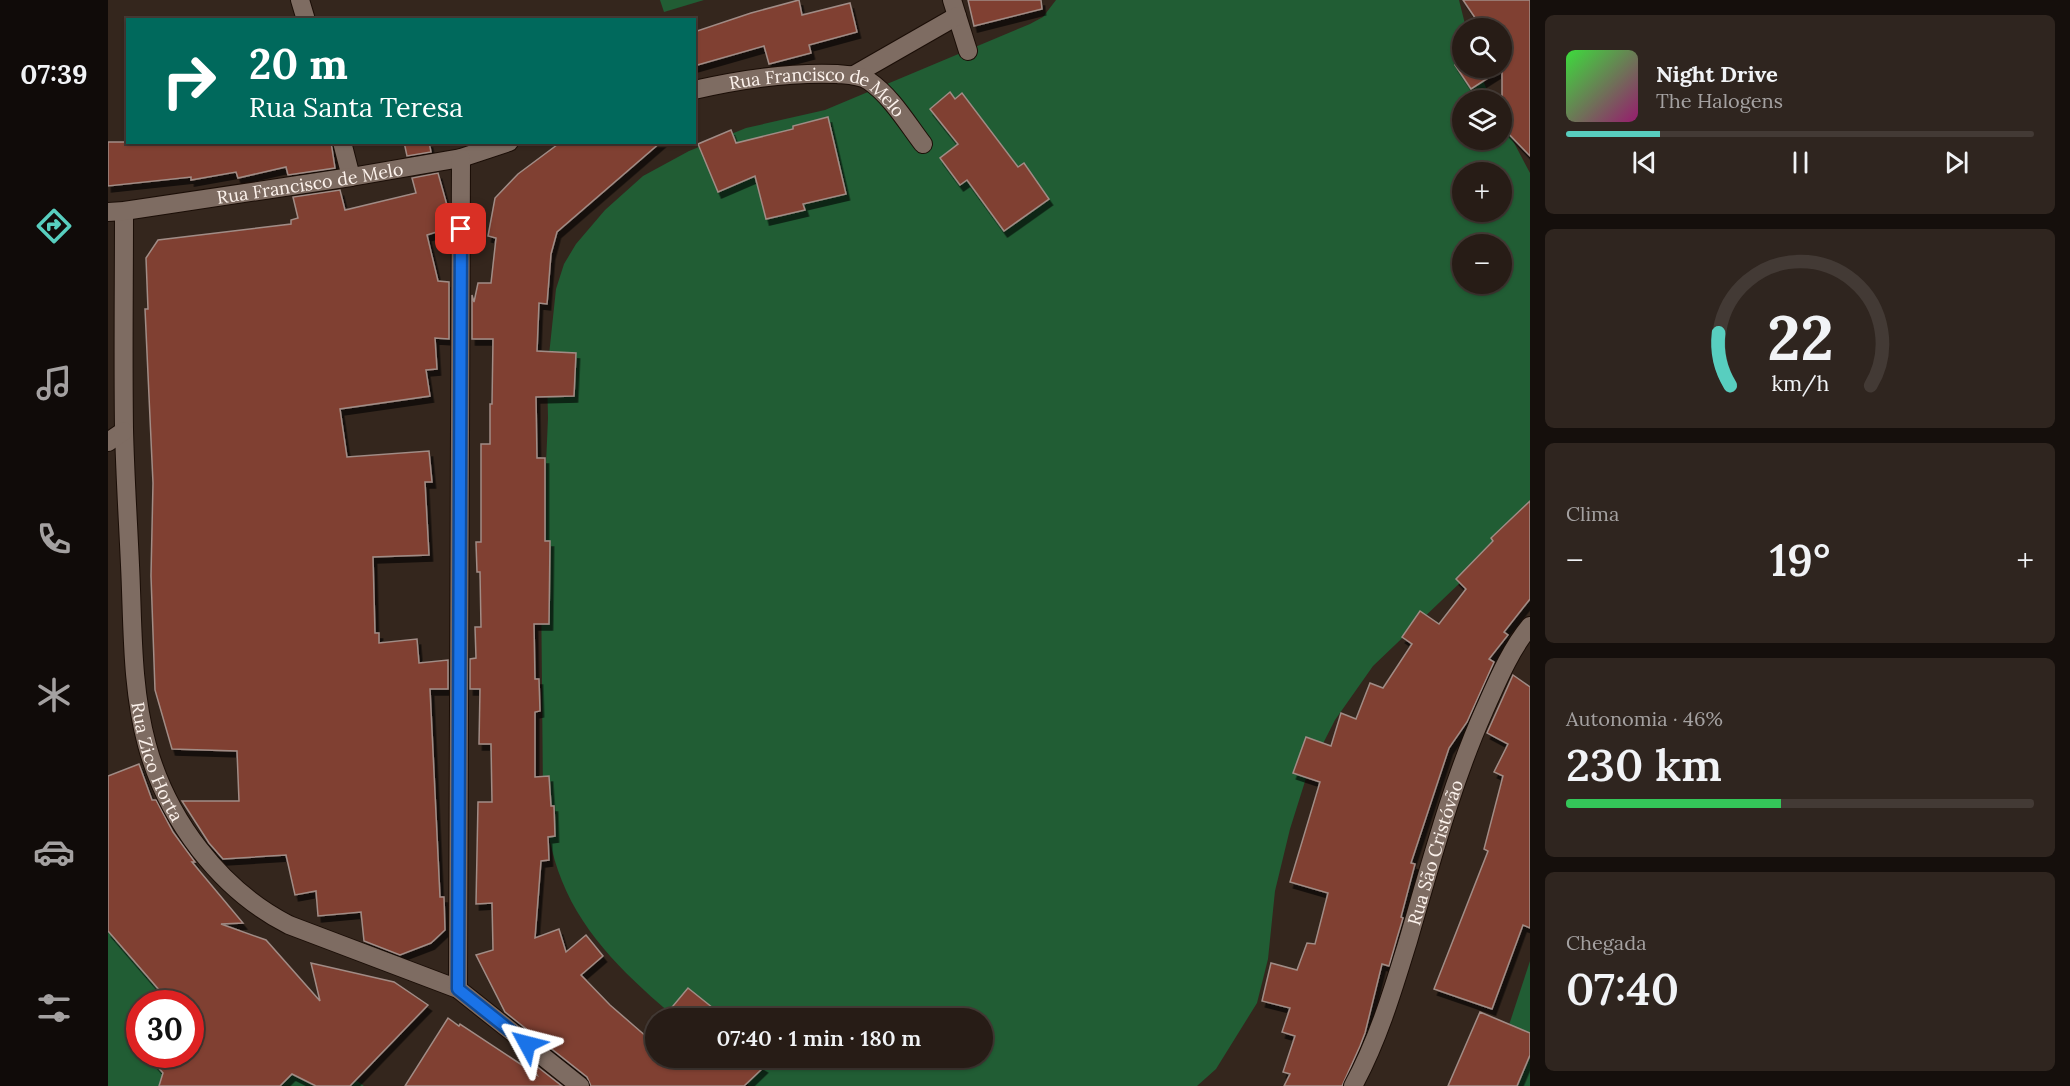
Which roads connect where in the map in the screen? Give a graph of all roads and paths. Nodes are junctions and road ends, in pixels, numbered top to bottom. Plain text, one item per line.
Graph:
1 (300, 0) edge
2 (955, 8) edge
3 (305, 18) edge
4 (968, 51) dead end
5 (854, 75) junction
6 (696, 90) edge
7 (343, 144) edge
8 (503, 144) edge
9 (923, 144) dead end
10 (461, 158) junction
11 (351, 177) junction
12 (116, 212) edge
13 (124, 430) junction
14 (108, 442) edge
15 (1530, 626) edge
16 (458, 989) junction
17 (580, 1086) edge
18 (1353, 1086) edge

1 - 3 street
2 - 4 street
2 - 5 street
5 - 6 street, Rua Francisco de Melo
5 - 9 street, Rua Francisco de Melo
7 - 11 street
8 - 10 street, Rua Francisco de Melo
10 - 11 street, Rua Francisco de Melo
10 - 16 street
11 - 12 street, Rua Francisco de Melo
12 - 13 street, Rua Zico Horta
13 - 14 street
13 - 16 street, Rua Zico Horta
15 - 18 street, Rua São Cristóvão
16 - 17 street, Rua Zico Horta

